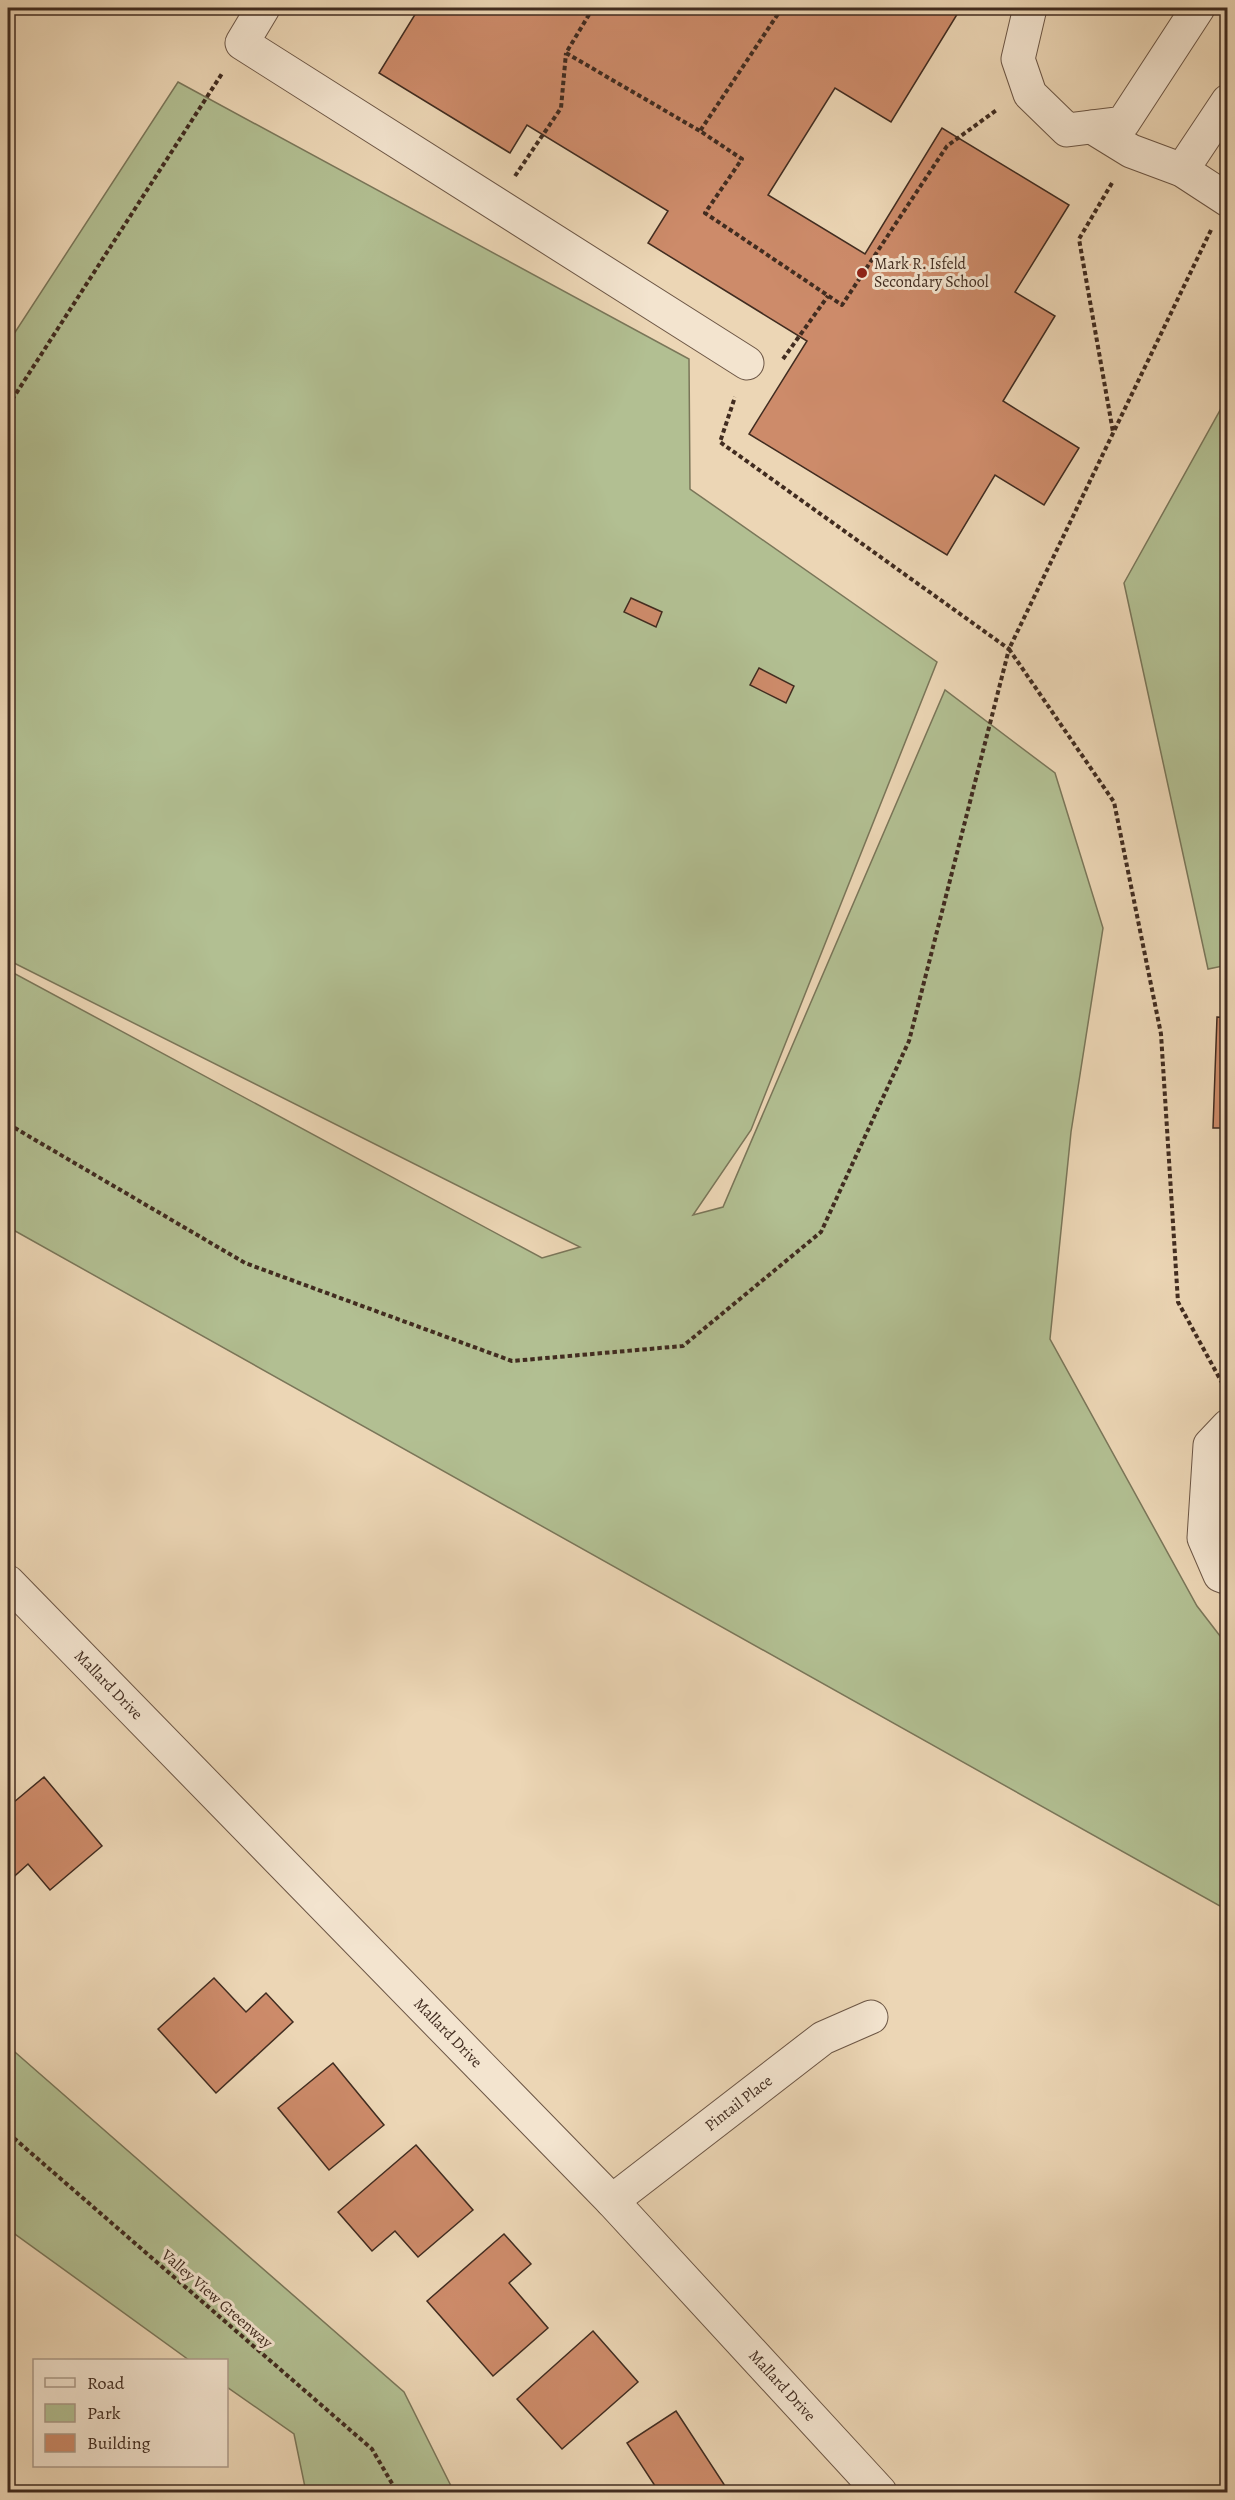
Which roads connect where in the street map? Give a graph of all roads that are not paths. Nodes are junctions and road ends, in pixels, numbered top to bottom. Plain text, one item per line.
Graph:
1 (263, 8) edge
2 (1030, 8) edge
3 (1198, 8) edge
4 (1227, 101) edge
5 (1092, 127) junction
6 (1182, 170) junction
7 (1227, 199) edge
8 (747, 363) road end
9 (1227, 1426) edge
10 (1217, 1491) edge
11 (1227, 1578) edge
12 (8, 1582) edge
13 (871, 2017) dead end
14 (612, 2200) junction
15 (880, 2493) edge

1 - 8 street
2 - 5 street
3 - 5 street
4 - 6 street
5 - 6 street
6 - 7 street
9 - 10 street
10 - 11 street
12 - 14 street, Mallard Drive
13 - 14 street, Pintail Place
14 - 15 street, Mallard Drive

